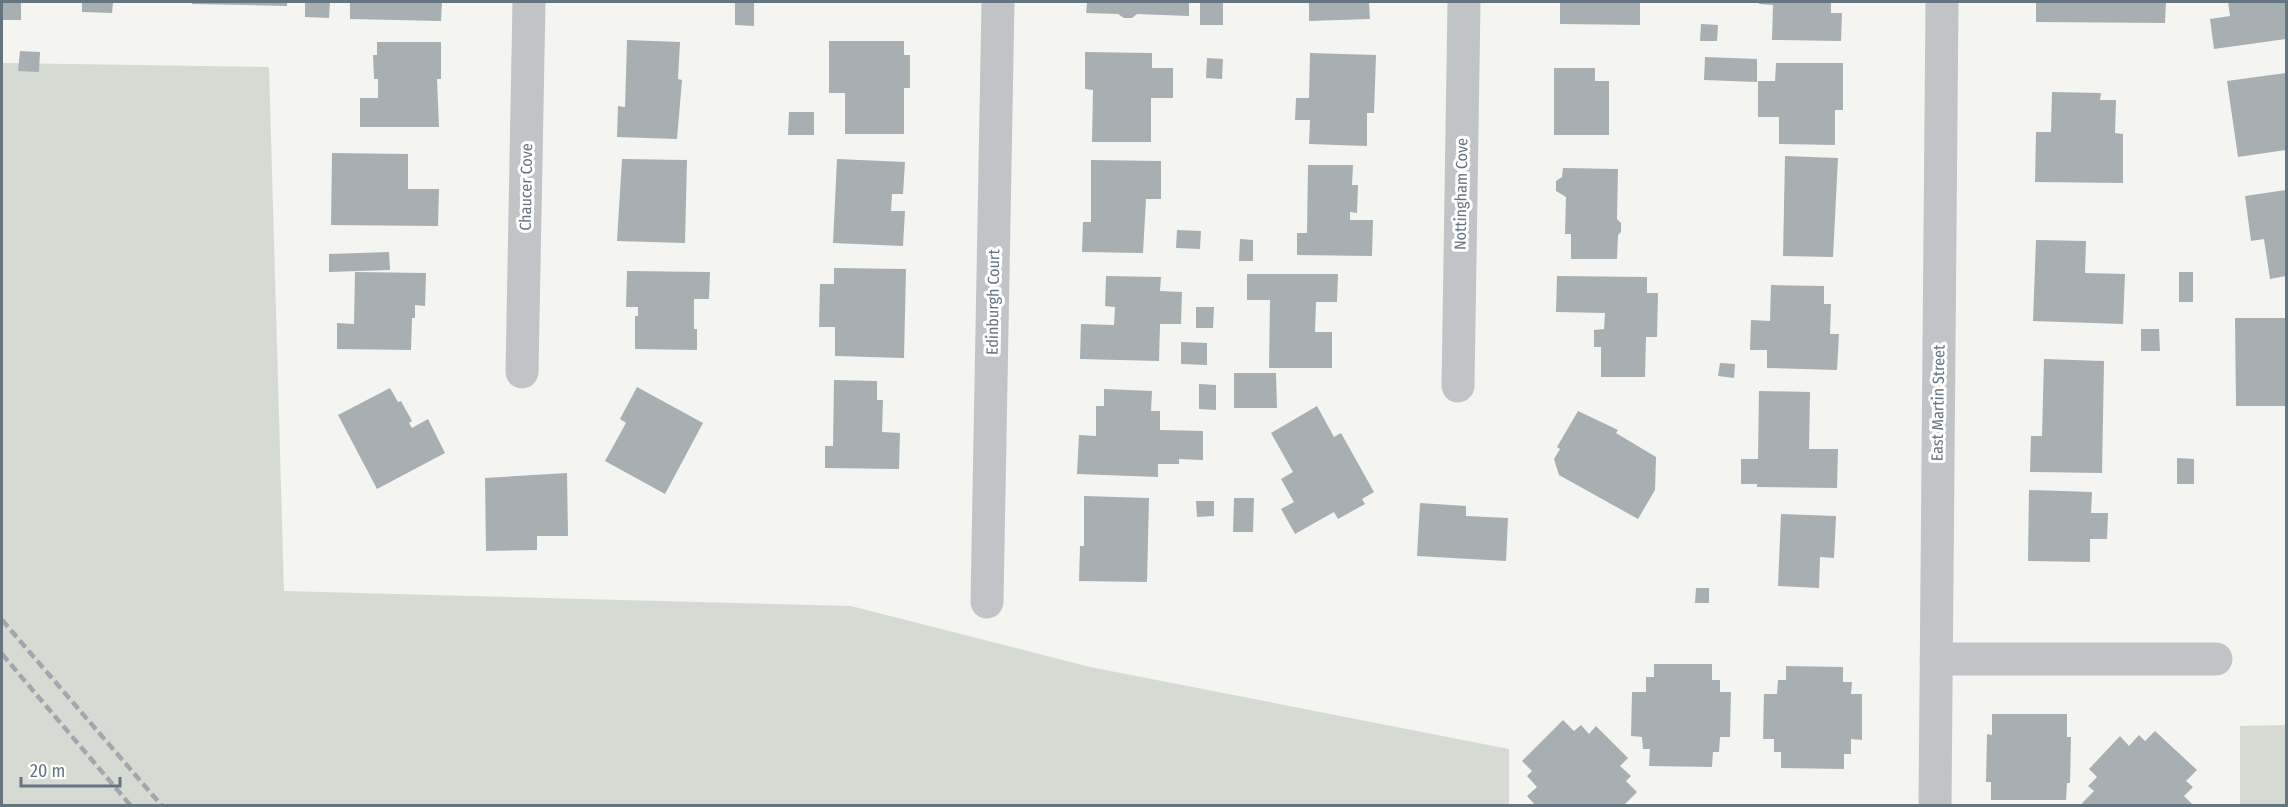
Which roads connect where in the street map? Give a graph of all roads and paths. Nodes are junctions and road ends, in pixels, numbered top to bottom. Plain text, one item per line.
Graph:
1 (529, 2) edge
2 (998, 2) edge
3 (1464, 2) edge
4 (1942, 2) edge
5 (522, 372) dead end
6 (1458, 386) dead end
7 (987, 602) dead end
8 (1936, 659) junction
9 (2216, 659) dead end
10 (1935, 806) edge

1 - 5 street, Chaucer Cove
2 - 7 street, Edinburgh Court
3 - 6 street, Nottingham Cove
4 - 8 street, East Martin Street
8 - 9 street
8 - 10 street, East Martin Street

